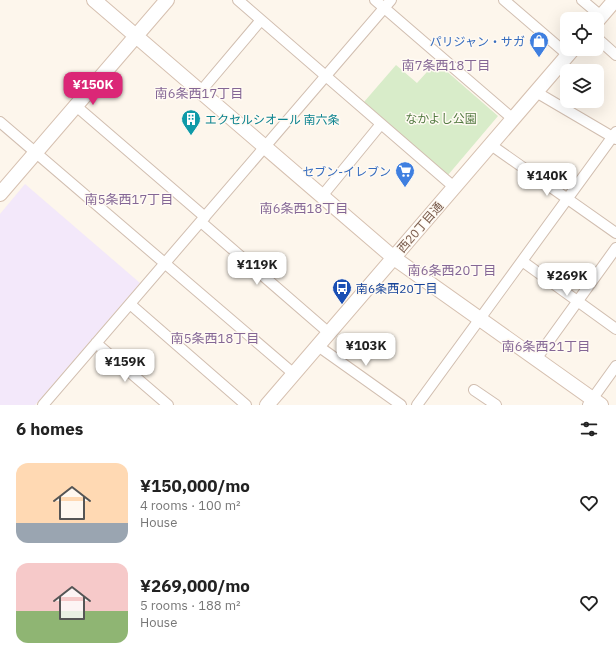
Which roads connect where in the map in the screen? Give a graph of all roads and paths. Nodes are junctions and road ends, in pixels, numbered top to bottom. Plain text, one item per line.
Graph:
1 (94, 0) edge
2 (167, 0) edge
3 (238, 0) edge
4 (375, 0) edge
5 (391, 0) edge
6 (504, 0) edge
7 (582, 0) edge
8 (615, 0) edge
9 (384, 8) junction
10 (593, 12) edge
11 (604, 12) edge
12 (261, 20) junction
13 (136, 36) junction
14 (560, 44) edge
15 (604, 44) edge
16 (616, 55) edge
17 (567, 56) edge
18 (325, 76) junction
19 (200, 91) junction
20 (536, 92) junction
21 (76, 106) junction
22 (513, 118) junction
23 (0, 122) edge
24 (381, 124) junction
25 (615, 136) edge
26 (491, 145) junction
27 (265, 147) junction
28 (36, 153) junction
29 (454, 187) junction
30 (0, 194) edge
31 (322, 196) junction
32 (568, 198) junction
33 (203, 219) junction
34 (616, 233) edge
35 (616, 248) edge
36 (394, 258) junction
37 (522, 261) junction
38 (165, 263) junction
39 (578, 302) junction
40 (130, 304) junction
41 (480, 319) junction
42 (616, 329) edge
43 (329, 333) junction
44 (96, 344) junction
45 (318, 346) junction
46 (536, 359) junction
47 (616, 366) edge
48 (294, 374) junction
49 (474, 390) dead end
50 (594, 403) edge
51 (43, 405) edge
52 (168, 405) edge
53 (246, 405) edge
54 (267, 405) edge
55 (401, 405) edge
56 (417, 405) edge
57 (496, 405) edge

1 - 13 street
2 - 13 street
3 - 12 street
4 - 9 street
5 - 9 street
6 - 14 street
7 - 10 street
8 - 11 street
9 - 18 street
9 - 22 street
12 - 18 street
12 - 19 street
13 - 19 street
13 - 21 street
15 - 16 street
17 - 20 street, 西20丁目通
18 - 24 street
18 - 27 street
19 - 27 street
20 - 22 street, 西20丁目通
20 - 25 street
21 - 28 street
21 - 33 street
22 - 26 street, 西20丁目通
23 - 28 street
24 - 29 street
24 - 31 street
25 - 32 street
26 - 29 street, 西20丁目通
26 - 32 street
27 - 31 street
27 - 33 street
28 - 30 street
28 - 38 street
29 - 36 street, 西20丁目通
31 - 36 street
32 - 34 street
32 - 37 street
33 - 38 street
33 - 43 street
35 - 39 street
36 - 41 street
36 - 43 street, 西20丁目通
37 - 39 street
37 - 41 street
38 - 40 street
38 - 48 street
39 - 42 street
39 - 46 street
40 - 44 street
40 - 53 street
41 - 46 street
41 - 56 street
43 - 45 street, 西20丁目通
44 - 51 street
44 - 52 street
45 - 48 street, 西20丁目通
45 - 55 street
46 - 50 street
47 - 50 street
48 - 54 street, 西20丁目通
49 - 57 street

